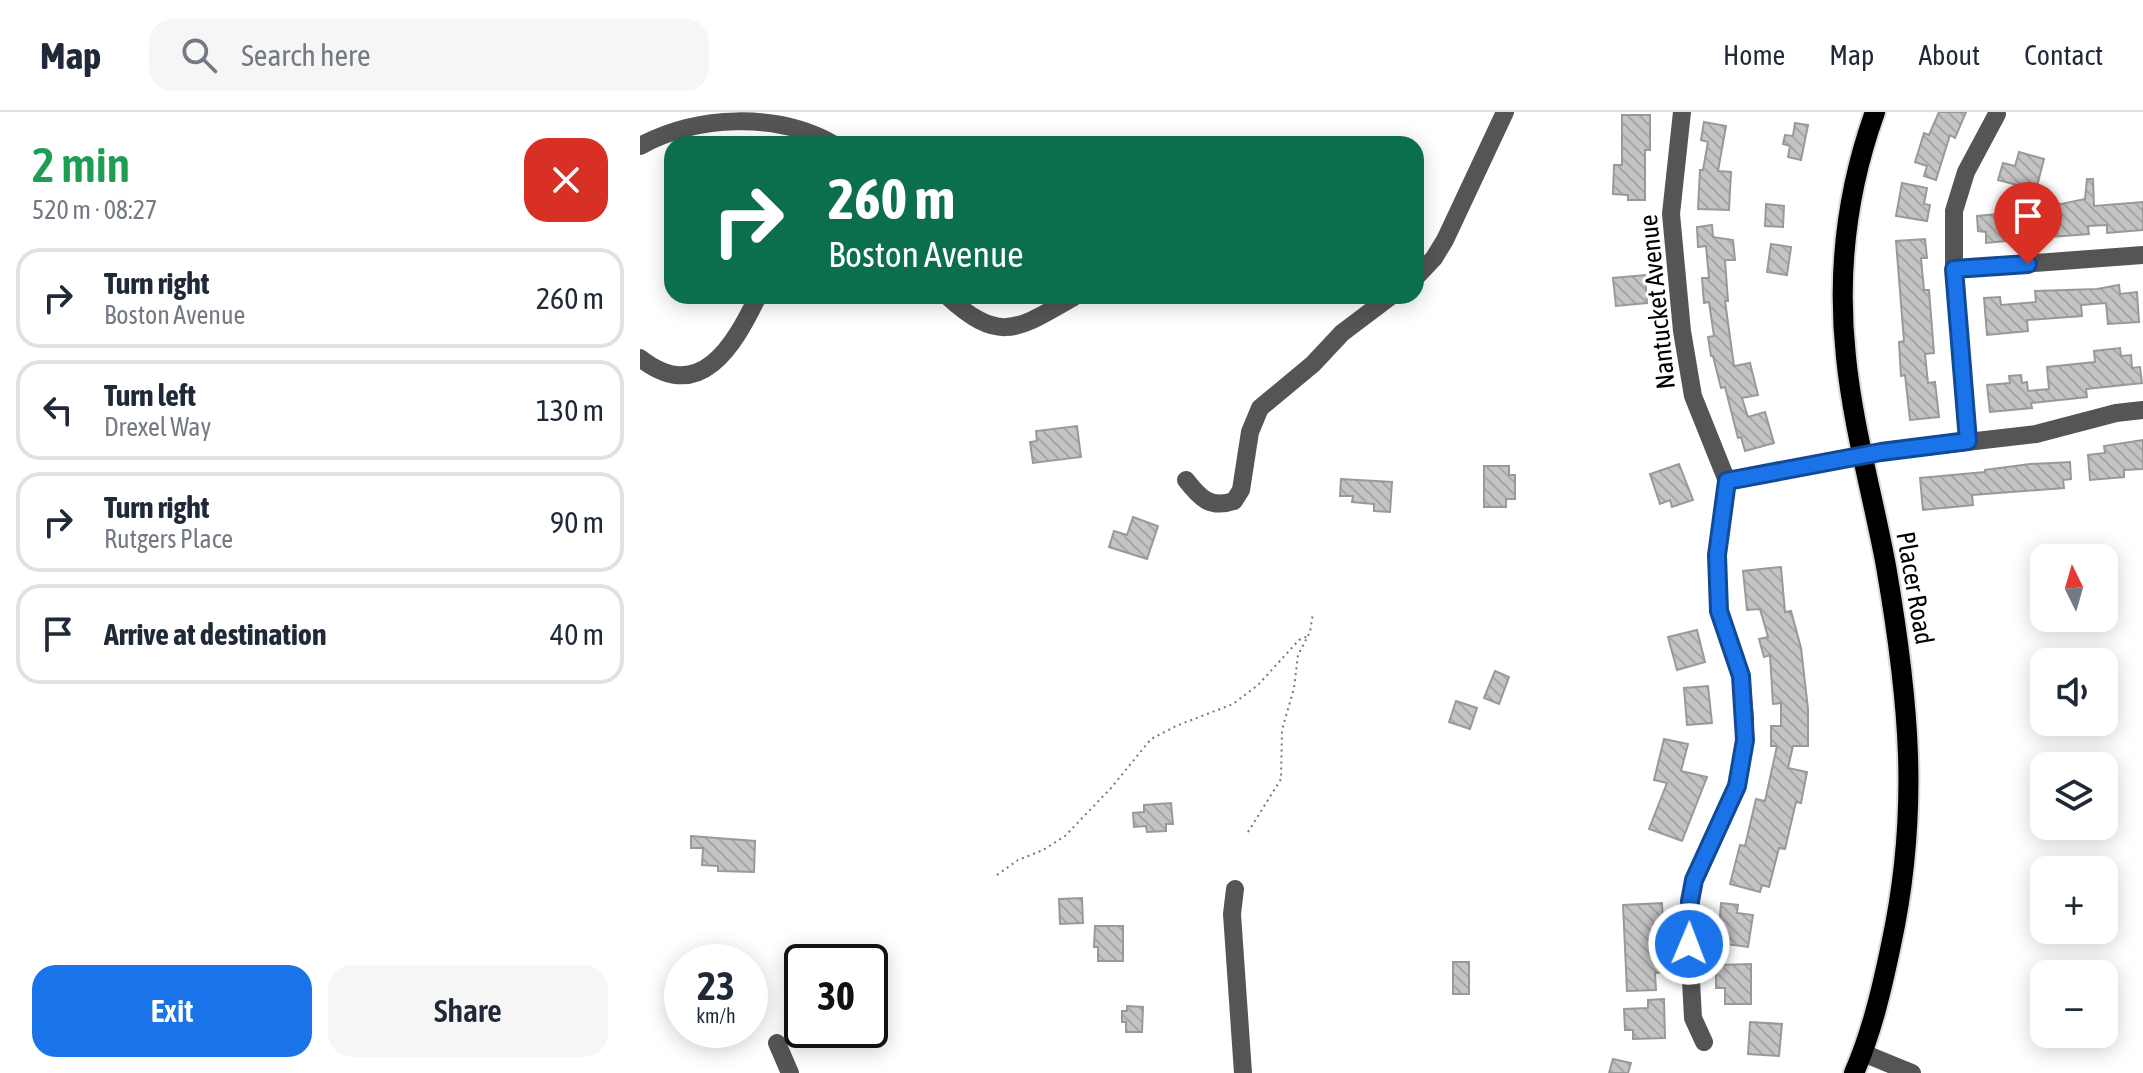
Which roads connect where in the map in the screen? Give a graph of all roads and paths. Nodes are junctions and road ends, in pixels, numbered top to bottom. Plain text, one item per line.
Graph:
1 (1505, 112) edge
2 (1682, 112) edge
3 (1875, 112) edge
4 (1997, 114) dead end
5 (820, 136) edge
6 (640, 146) edge
7 (2143, 255) edge
8 (1424, 269) edge
9 (1954, 269) junction
10 (754, 304) edge
11 (957, 304) edge
12 (1061, 304) edge
13 (1380, 304) edge
14 (640, 358) edge
15 (2143, 410) edge
16 (1968, 441) junction
17 (1863, 455) junction
18 (1186, 480) dead end
19 (1727, 481) junction
20 (1313, 613) dead end
21 (1308, 636) junction
22 (1248, 832) dead end
23 (997, 875) dead end
24 (1235, 889) dead end
25 (1704, 1042) dead end
26 (777, 1043) dead end
27 (1863, 1053) junction
28 (790, 1073) edge
29 (1243, 1073) edge
30 (1854, 1073) edge
31 (1912, 1073) edge

1 - 8 street
2 - 19 street, Nantucket Avenue
3 - 17 main road, Placer Road
4 - 9 street
5 - 6 street
7 - 9 street
9 - 16 street
10 - 14 street
11 - 12 street
13 - 18 street
15 - 16 street
16 - 17 street
17 - 19 street
17 - 27 main road, Placer Road
19 - 25 street
20 - 21 path
21 - 22 path
21 - 23 path
24 - 29 street
26 - 28 street
27 - 30 main road, Placer Road
27 - 31 street

